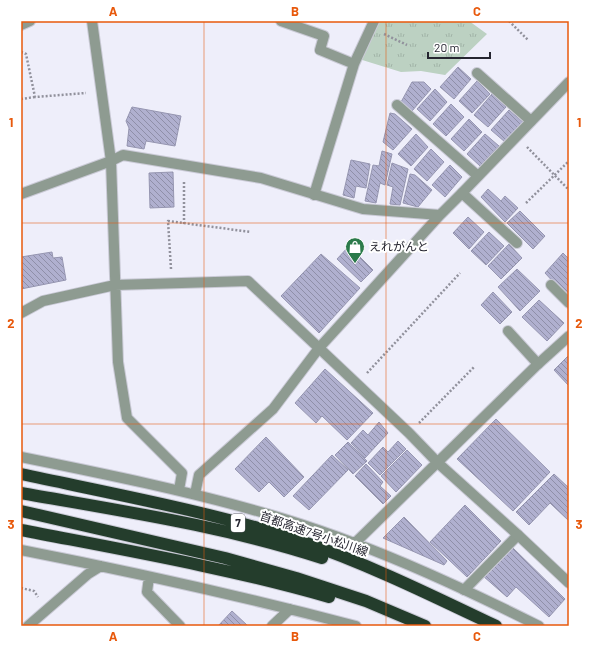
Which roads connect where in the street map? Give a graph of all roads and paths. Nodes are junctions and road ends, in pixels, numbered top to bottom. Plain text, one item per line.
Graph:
1 (30, 21) edge
2 (92, 21) edge
3 (281, 21) edge
4 (508, 21) edge
5 (21, 25) edge
6 (372, 25) edge
7 (528, 40) dead end
8 (407, 45) dead end
9 (21, 52) edge
10 (354, 64) junction
11 (477, 73) dead end
12 (569, 82) edge
13 (101, 92) junction
14 (35, 97) junction
15 (21, 99) edge
16 (397, 105) dead end
17 (531, 122) junction
18 (517, 137) junction
19 (111, 161) junction
20 (569, 161) edge
21 (185, 165) junction
22 (554, 175) junction
23 (478, 176) junction
24 (569, 190) edge
25 (462, 193) junction
26 (21, 194) edge
27 (314, 195) junction
28 (526, 203) dead end
29 (440, 215) junction
30 (184, 224) junction
31 (251, 232) dead end
32 (517, 243) dead end
33 (460, 273) dead end
34 (172, 283) junction
35 (115, 285) junction
36 (552, 285) dead end
37 (569, 303) edge
38 (21, 313) edge
39 (508, 331) dead end
40 (569, 336) edge
41 (319, 348) junction
42 (538, 364) junction
43 (475, 366) dead end
44 (357, 384) junction
45 (409, 433) junction
46 (21, 457) edge
47 (438, 463) junction
48 (21, 474) edge
49 (179, 490) junction
50 (21, 493) edge
51 (195, 494) junction
52 (21, 510) edge
53 (21, 530) edge
54 (518, 534) junction
55 (354, 544) junction
56 (21, 550) edge
57 (101, 566) junction
58 (149, 577) junction
59 (569, 583) edge
60 (464, 590) junction
61 (446, 602) junction
62 (290, 609) junction
63 (28, 626) edge
64 (180, 626) edge
65 (272, 626) edge
66 (356, 626) edge
67 (421, 626) edge
68 (425, 626) edge
69 (496, 626) edge
70 (539, 626) edge

1 - 5 street
2 - 13 street
3 - 10 street
4 - 7 path
6 - 8 path
6 - 10 street
9 - 14 path
10 - 27 street
11 - 17 street
12 - 17 street
13 - 14 path
13 - 19 street
14 - 15 path
16 - 23 street
17 - 18 street
18 - 22 path
18 - 23 street
19 - 21 street
19 - 26 street
19 - 35 street
20 - 22 path
21 - 27 street
21 - 30 path
22 - 24 path
22 - 28 path
23 - 25 street
25 - 29 street
25 - 32 street
27 - 29 street
29 - 41 street
30 - 31 path
30 - 34 path
33 - 44 path
34 - 35 street
34 - 41 street
35 - 38 street
35 - 49 street
36 - 37 street
39 - 42 street
40 - 42 street
41 - 44 street
41 - 51 street
42 - 47 street
43 - 45 path
44 - 45 street
45 - 47 street
46 - 49 street
47 - 54 street
47 - 55 street
48 - 61 highway, 首都高速7号小松川線 / 7
49 - 51 street
50 - 61 highway
51 - 55 street
52 - 68 highway
53 - 67 highway
54 - 59 street
54 - 60 street
55 - 60 street
56 - 57 street
57 - 58 street
57 - 63 street
58 - 62 street
58 - 64 street
60 - 70 street
61 - 69 highway, 首都高速7号小松川線 / 7
62 - 65 street
62 - 66 street

